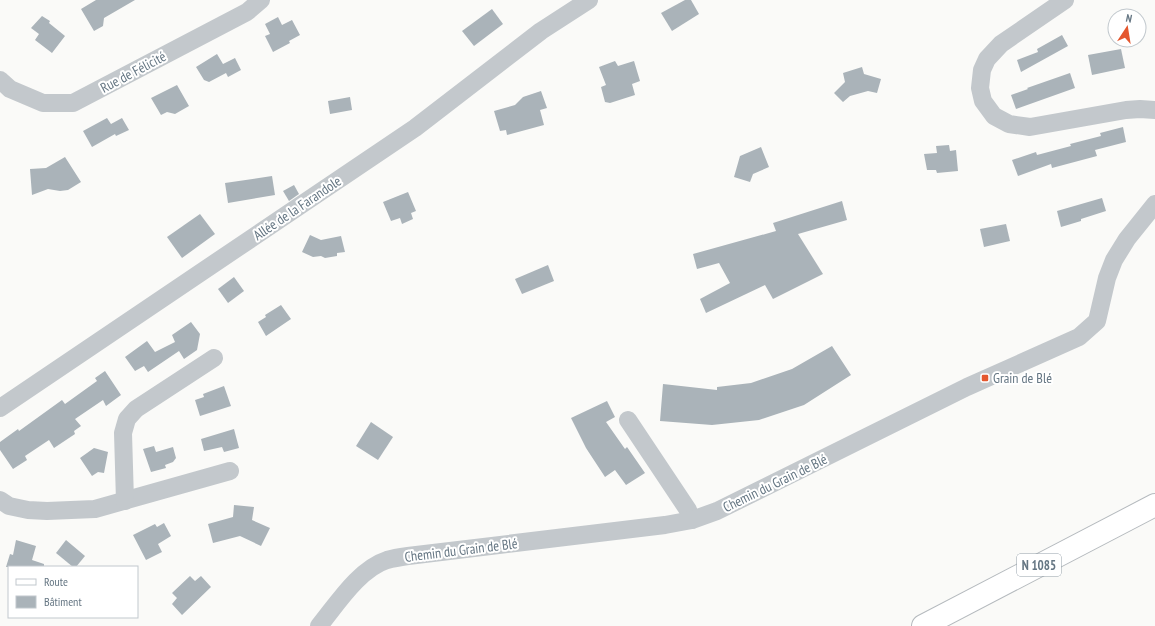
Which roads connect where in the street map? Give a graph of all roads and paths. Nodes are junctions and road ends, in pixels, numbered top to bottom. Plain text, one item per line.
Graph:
1 (261, 0) edge
2 (589, 0) edge
3 (1065, 0) edge
4 (0, 80) edge
5 (1155, 110) edge
6 (1155, 204) edge
7 (214, 358) dead end
8 (0, 408) edge
9 (628, 420) dead end
10 (230, 471) dead end
11 (0, 500) edge
12 (125, 501) junction
13 (1155, 505) edge
14 (692, 520) junction
15 (319, 626) edge
16 (923, 626) edge

1 - 4 street, Rue de Félicité
2 - 8 street, Allée de la Farandole
3 - 5 street
6 - 14 street, Chemin du Grain de Blé
7 - 12 street
9 - 14 street
10 - 12 street
11 - 12 street
13 - 16 main road, N 1085
14 - 15 street, Chemin du Grain de Blé

